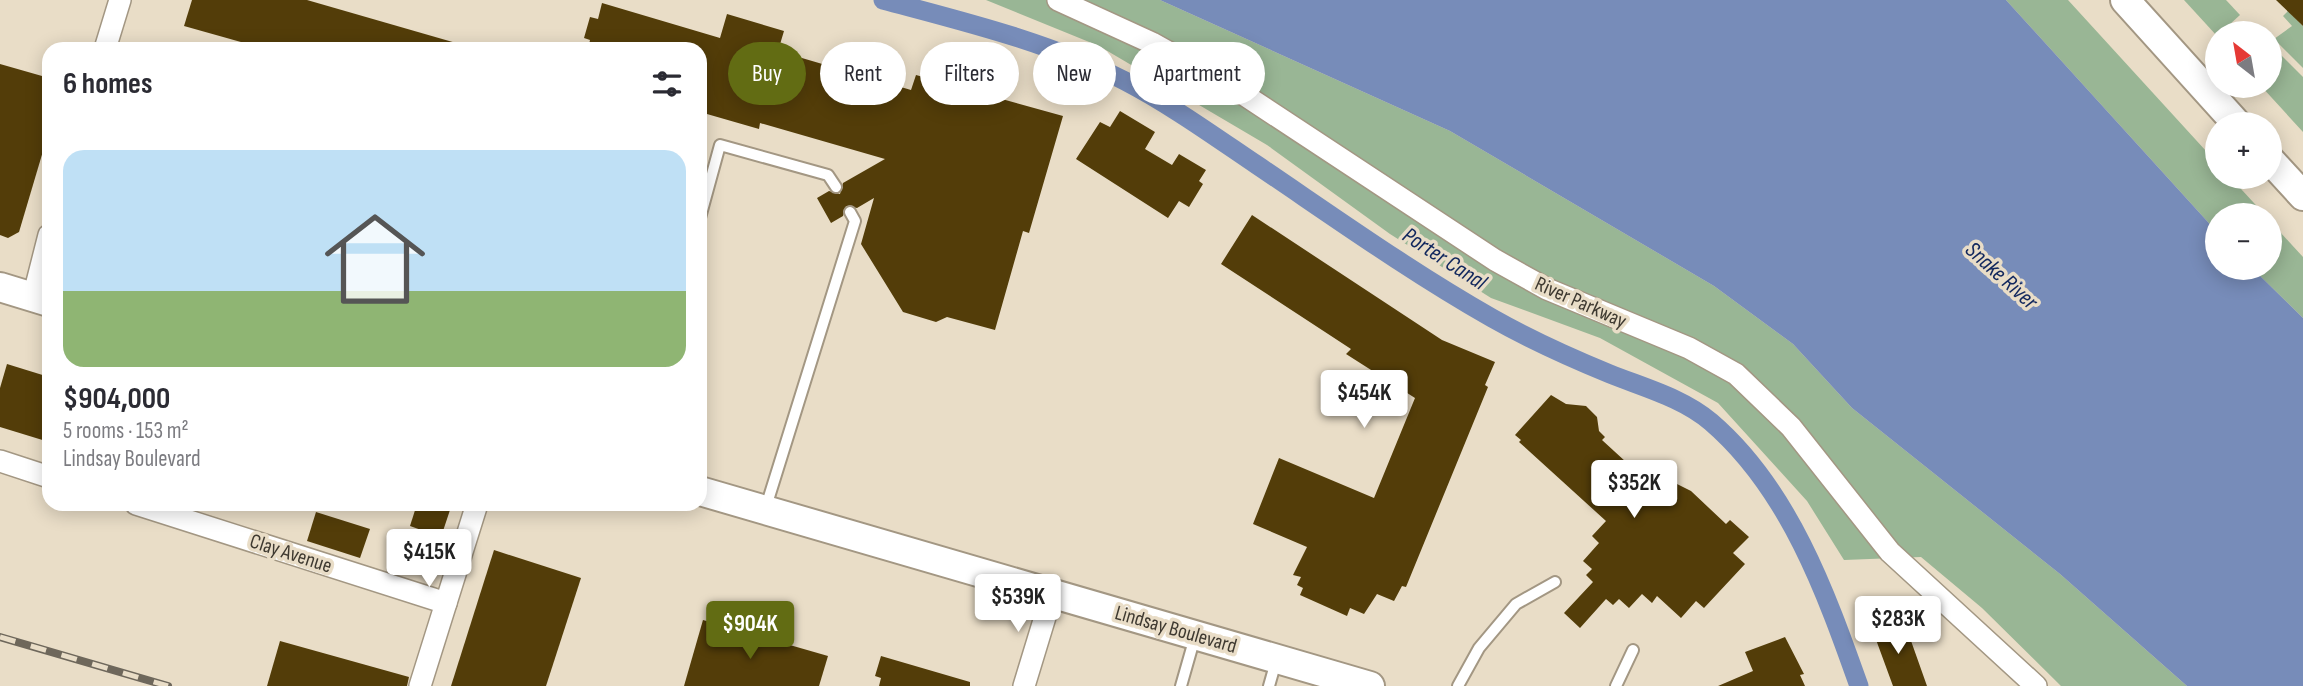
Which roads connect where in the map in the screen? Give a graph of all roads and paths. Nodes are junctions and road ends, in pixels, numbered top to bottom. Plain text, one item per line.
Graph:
1 (120, 0) edge
2 (1058, 0) edge
3 (2125, 0) edge
4 (107, 42) edge
5 (2226, 112) edge
6 (2282, 173) edge
7 (836, 187) dead end
8 (707, 192) edge
9 (2303, 196) edge
10 (850, 212) dead end
11 (0, 288) edge
12 (41, 300) edge
13 (0, 461) edge
14 (42, 475) edge
15 (707, 493) edge
16 (765, 510) junction
17 (158, 511) edge
18 (475, 511) edge
19 (1555, 582) dead end
20 (1052, 594) junction
21 (446, 603) junction
22 (1196, 635) junction
23 (1633, 650) dead end
24 (1277, 658) junction
25 (420, 686) edge
26 (1024, 686) edge
27 (1181, 686) edge
28 (1269, 686) edge
29 (1370, 686) edge
30 (1458, 686) edge
31 (1616, 686) edge
32 (2036, 686) edge

1 - 4 street
2 - 32 street, River Parkway
3 - 5 street
6 - 9 street
7 - 8 lane
10 - 16 lane
11 - 12 street
13 - 14 street
15 - 16 street, Lindsay Boulevard
16 - 20 street, Lindsay Boulevard
17 - 21 street, Clay Avenue
18 - 21 street
19 - 30 lane
20 - 22 street, Lindsay Boulevard
20 - 26 street
21 - 25 street
22 - 24 street, Lindsay Boulevard
22 - 27 lane
23 - 31 lane
24 - 28 lane
24 - 29 street, Lindsay Boulevard

